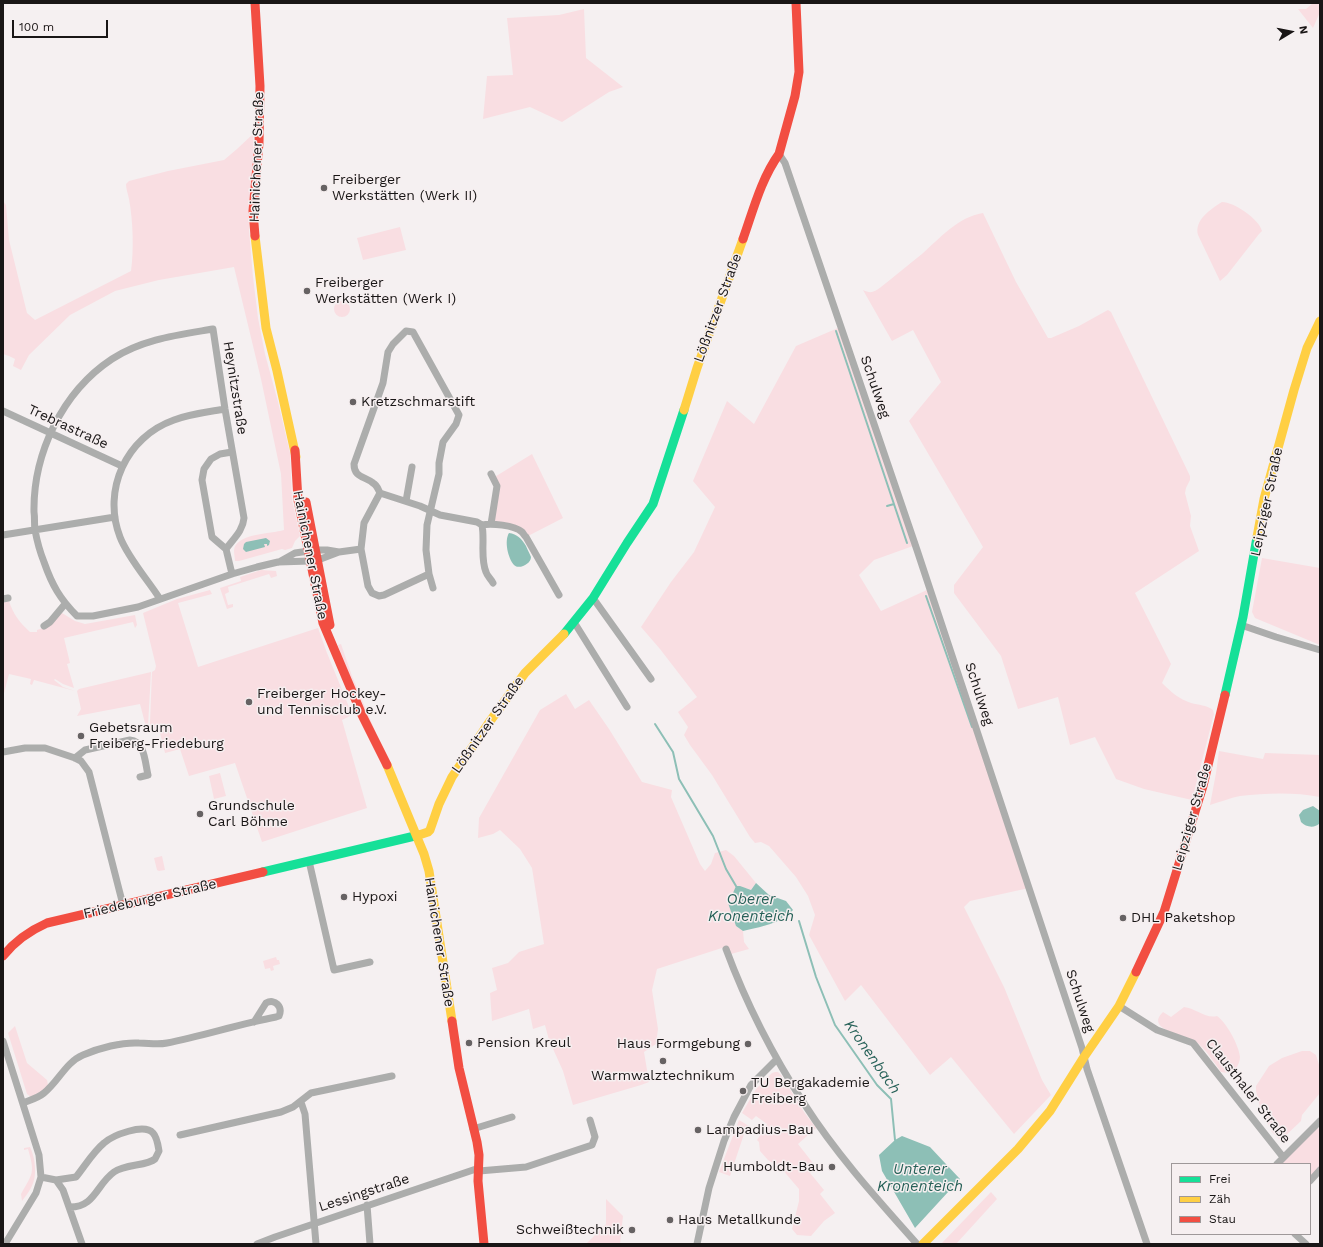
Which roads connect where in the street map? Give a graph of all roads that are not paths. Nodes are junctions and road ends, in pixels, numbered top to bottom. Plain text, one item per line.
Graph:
1 (255, 3) edge
2 (796, 3) edge
3 (780, 154) junction
4 (1320, 321) edge
5 (225, 409) junction
6 (3, 411) edge
7 (51, 433) junction
8 (232, 452) junction
9 (122, 466) junction
10 (412, 467) dead end
11 (492, 474) dead end
12 (380, 493) junction
13 (406, 501) junction
14 (430, 511) junction
15 (115, 517) junction
16 (491, 524) junction
17 (482, 525) junction
18 (35, 530) junction
19 (3, 535) edge
20 (226, 549) junction
21 (361, 549) junction
22 (312, 550) junction
23 (339, 552) junction
24 (314, 560) junction
25 (278, 562) junction
26 (232, 574) junction
27 (429, 574) junction
28 (493, 583) dead end
29 (433, 588) dead end
30 (559, 595) dead end
31 (593, 598) junction
32 (160, 599) junction
33 (65, 604) junction
34 (574, 622) junction
35 (1241, 625) junction
36 (44, 626) dead end
37 (1320, 650) edge
38 (651, 679) dead end
39 (627, 707) dead end
40 (3, 752) edge
41 (75, 758) junction
42 (140, 777) dead end
43 (417, 836) junction
44 (309, 861) junction
45 (123, 905) junction
46 (726, 948) dead end
47 (3, 956) edge
48 (370, 962) dead end
49 (1119, 1006) junction
50 (254, 1022) dead end
51 (3, 1041) edge
52 (1084, 1057) junction
53 (777, 1059) junction
54 (392, 1076) dead end
55 (301, 1102) junction
56 (23, 1103) junction
57 (512, 1117) dead end
58 (590, 1120) dead end
59 (1319, 1126) edge
60 (473, 1129) junction
61 (180, 1136) dead end
62 (1283, 1157) junction
63 (1278, 1163) edge
64 (479, 1170) junction
65 (1320, 1170) edge
66 (41, 1177) junction
67 (56, 1180) junction
68 (1311, 1180) edge
69 (367, 1205) junction
70 (70, 1207) junction
71 (314, 1223) junction
72 (1296, 1235) edge
73 (5, 1244) edge
74 (82, 1244) edge
75 (257, 1244) edge
76 (316, 1244) edge
77 (370, 1244) edge
78 (484, 1244) edge
79 (697, 1244) edge
80 (917, 1244) edge
81 (923, 1244) edge
82 (1147, 1244) edge
83 (1306, 1244) edge

1 - 22 main road, Hainichener Straße
2 - 3 main road, Lößnitzer Straße
3 - 31 main road, Lößnitzer Straße
3 - 52 street, Schulweg
4 - 35 main road, Leipziger Straße
5 - 7 street, Heynitzstraße
5 - 8 street, Heynitzstraße
5 - 9 street
6 - 7 street, Trebrastraße
7 - 9 street, Trebrastraße
7 - 18 street
8 - 20 street, Heynitzstraße
8 - 20 street, Heynitzstraße
9 - 15 street
10 - 13 street
11 - 16 street
12 - 13 street
12 - 14 street
12 - 21 street
13 - 14 street
14 - 17 street
14 - 27 street
15 - 18 street
15 - 32 street
16 - 17 street
16 - 30 street
17 - 28 street
18 - 19 street
18 - 33 street
20 - 26 street
21 - 23 street
21 - 27 street
22 - 23 street
22 - 24 main road, Hainichener Straße
22 - 25 street
23 - 24 street
24 - 25 street
24 - 43 main road, Hainichener Straße
25 - 26 street
26 - 32 street
27 - 29 street
31 - 34 main road, Lößnitzer Straße
31 - 38 street
32 - 33 street
33 - 36 street
34 - 39 street
34 - 43 main road, Lößnitzer Straße
35 - 37 street
35 - 49 main road, Leipziger Straße
40 - 41 street
41 - 42 street
41 - 45 street
43 - 44 main road, Friedeburger Straße
43 - 60 main road, Hainichener Straße
44 - 45 main road, Friedeburger Straße
44 - 48 street
45 - 47 main road, Friedeburger Straße
46 - 53 street
49 - 52 main road, Leipziger Straße
49 - 62 street, Clausthaler Straße
50 - 56 street
51 - 56 street
52 - 81 main road, Leipziger Straße
52 - 82 street, Schulweg
53 - 79 street
53 - 80 street
54 - 55 street
55 - 61 street
55 - 71 street
56 - 66 street
57 - 60 street
58 - 64 street, Lessingstraße
59 - 62 street
60 - 64 main road, Hainichener Straße
62 - 63 street, Clausthaler Straße
64 - 69 street, Lessingstraße
64 - 78 main road, Hainichener Straße
65 - 68 street
66 - 67 street
66 - 73 street
67 - 70 street
67 - 70 street
69 - 71 street, Lessingstraße
69 - 77 street
70 - 74 street
71 - 75 street, Lessingstraße
71 - 76 street
72 - 83 street

